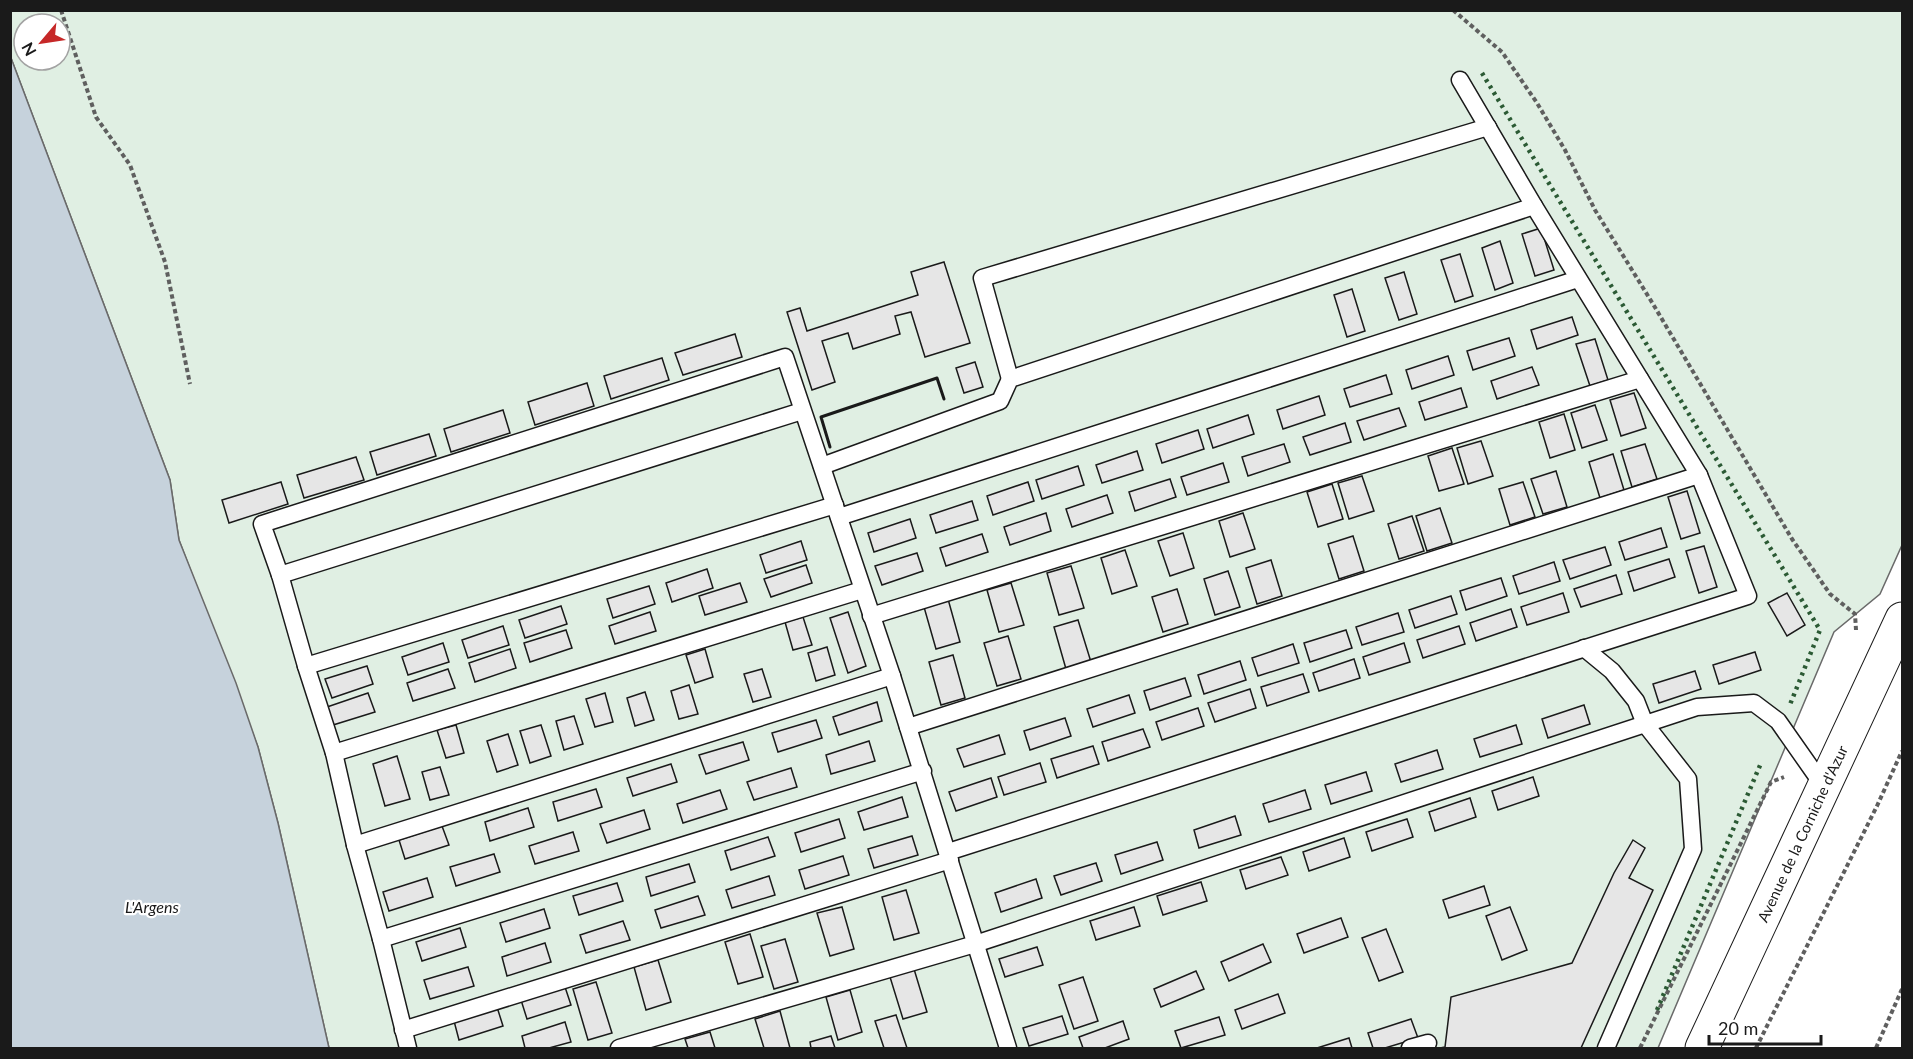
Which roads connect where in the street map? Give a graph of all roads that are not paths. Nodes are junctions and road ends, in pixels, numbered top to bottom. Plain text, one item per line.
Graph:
1 (1460, 80) dead end
2 (1488, 127) junction
3 (1534, 206) junction
4 (1578, 279) junction
5 (1010, 379) junction
6 (1640, 379) junction
7 (802, 411) junction
8 (822, 466) junction
9 (1699, 475) junction
10 (837, 511) junction
11 (280, 575) junction
12 (862, 590) junction
13 (871, 616) junction
14 (1902, 620) edge
15 (1584, 648) junction
16 (306, 666) junction
17 (892, 676) junction
18 (1645, 724) junction
19 (908, 727) junction
20 (334, 753) junction
21 (923, 771) junction
22 (1817, 777) junction
23 (355, 844) junction
24 (949, 856) junction
25 (381, 939) junction
26 (975, 944) junction
27 (403, 1030) junction
28 (1428, 1043) dead end
29 (408, 1048) edge
30 (619, 1048) edge
31 (1008, 1048) edge
32 (1410, 1048) edge
33 (1606, 1048) edge
34 (1702, 1048) edge

1 - 2 lane
2 - 3 lane
2 - 5 lane
3 - 4 lane
3 - 5 lane
4 - 6 lane
4 - 10 lane
5 - 8 lane
6 - 9 lane
6 - 13 lane
7 - 8 lane
7 - 11 lane
7 - 11 lane
8 - 10 lane
9 - 15 lane
9 - 19 lane
10 - 12 lane
10 - 16 lane
11 - 16 lane
12 - 13 lane
12 - 20 lane
13 - 17 lane
14 - 22 main road, Avenue de la Corniche d'Azur
15 - 18 lane
15 - 24 lane
16 - 20 lane
17 - 19 lane
17 - 23 lane
18 - 22 lane
18 - 26 lane
18 - 33 lane
19 - 21 lane
20 - 23 lane
21 - 24 lane
21 - 25 lane
22 - 34 main road, Avenue de la Corniche d'Azur
23 - 25 lane
24 - 26 lane
24 - 27 lane
25 - 27 lane
26 - 30 lane
26 - 31 lane
27 - 29 lane
28 - 32 lane

